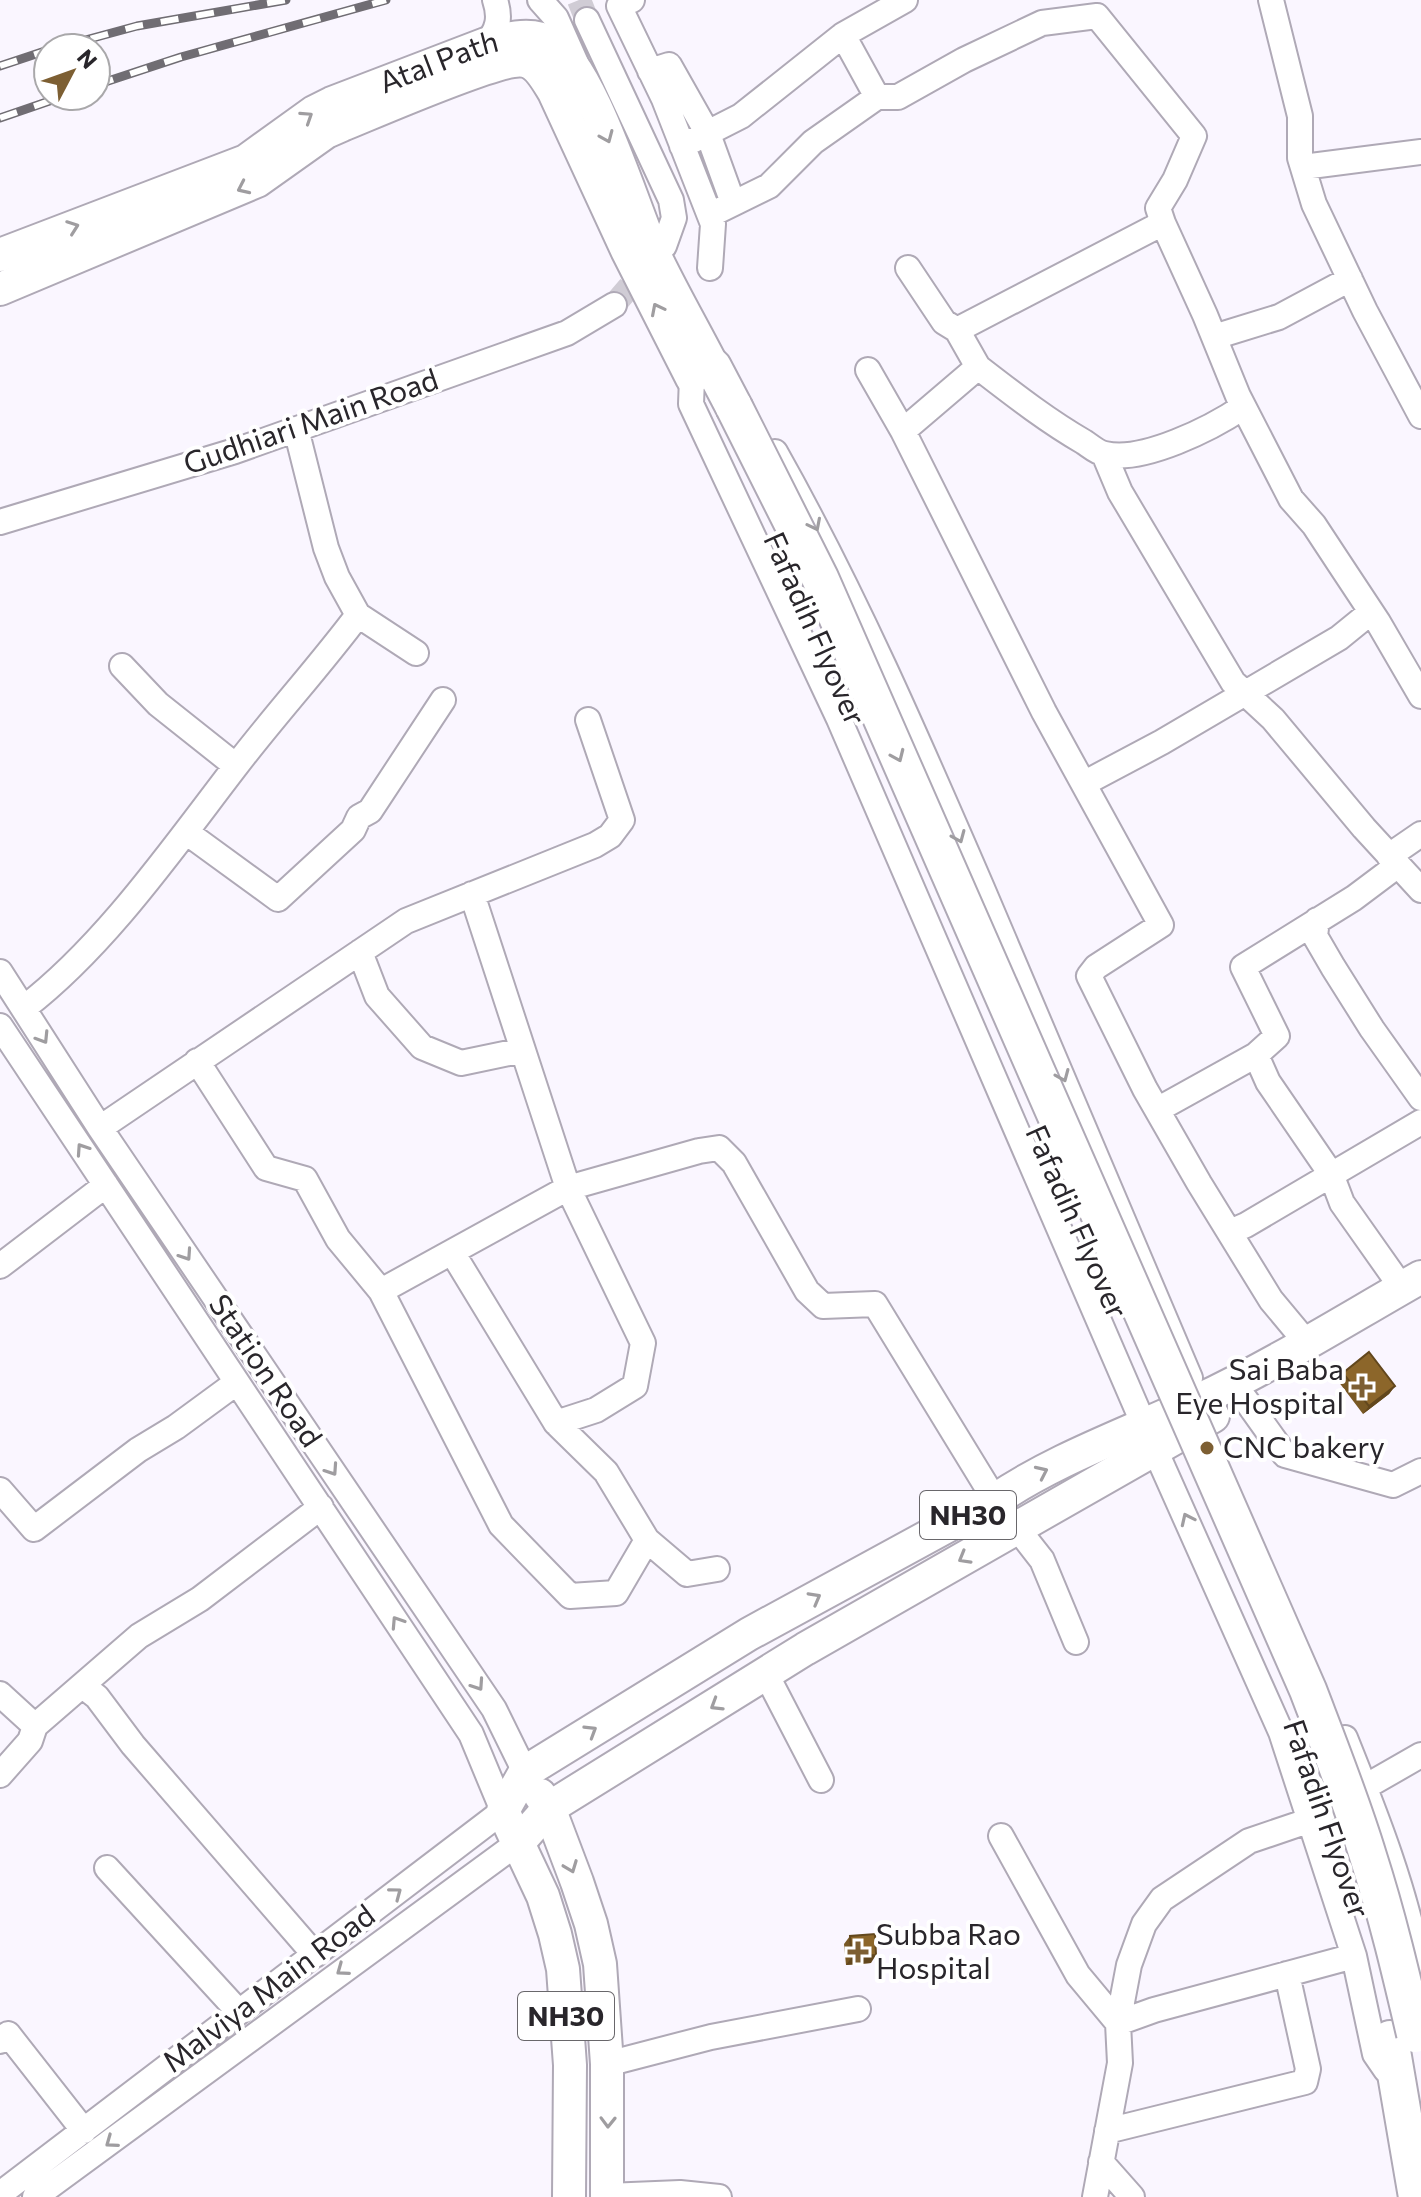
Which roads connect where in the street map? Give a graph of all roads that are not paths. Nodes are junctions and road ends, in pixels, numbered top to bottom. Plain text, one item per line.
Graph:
1 (495, 0) edge
2 (540, 0) edge
3 (905, 0) edge
4 (1271, 0) edge
5 (626, 3) edge
6 (587, 20) tunnel mouth
7 (843, 35) junction
8 (486, 44) junction
9 (650, 71) junction
10 (583, 82) junction
11 (877, 97) junction
12 (708, 134) junction
13 (682, 146) junction
14 (1421, 152) edge
15 (1303, 167) junction
16 (733, 203) junction
17 (710, 215) junction
18 (1163, 223) junction
19 (664, 246) tunnel mouth
20 (0, 255) edge
21 (710, 268) dead end
22 (908, 268) dead end
23 (1350, 279) junction
24 (0, 289) edge
25 (614, 305) tunnel mouth
26 (957, 330) junction
27 (1214, 337) junction
28 (978, 367) junction
29 (868, 370) dead end
30 (703, 373) junction
31 (1243, 407) junction
32 (1421, 416) edge
33 (296, 429) junction
34 (903, 431) junction
35 (1104, 454) junction
36 (0, 522) edge
37 (1371, 612) junction
38 (358, 615) junction
39 (416, 653) dead end
40 (122, 666) dead end
41 (1245, 694) junction
42 (1421, 696) edge
43 (443, 700) dead end
44 (588, 720) dead end
45 (236, 766) junction
46 (1085, 783) junction
47 (186, 832) junction
48 (1421, 834) edge
49 (1394, 861) junction
50 (1421, 890) edge
51 (472, 894) junction
52 (1317, 920) junction
53 (360, 952) junction
54 (0, 972) edge
55 (24, 1008) junction
56 (0, 1026) edge
57 (523, 1050) junction
58 (1256, 1055) junction
59 (197, 1061) junction
60 (1421, 1098) edge
61 (1157, 1110) junction
62 (1421, 1122) edge
63 (100, 1128) junction
64 (1331, 1174) junction
65 (106, 1185) junction
66 (568, 1188) junction
67 (1230, 1232) junction
68 (452, 1252) junction
69 (0, 1266) edge
70 (1415, 1288) edge
71 (381, 1291) junction
72 (1306, 1342) junction
73 (236, 1383) junction
74 (1245, 1399) junction
75 (1203, 1410) junction
76 (556, 1423) junction
77 (1149, 1437) junction
78 (1421, 1471) edge
79 (0, 1490) edge
80 (995, 1500) junction
81 (321, 1507) junction
82 (1017, 1528) junction
83 (647, 1540) junction
84 (717, 1569) dead end
85 (1076, 1642) dead end
86 (766, 1674) junction
87 (83, 1686) junction
88 (0, 1694) edge
89 (35, 1726) junction
90 (1421, 1755) edge
91 (525, 1772) junction
92 (0, 1775) edge
93 (821, 1780) dead end
94 (1373, 1785) junction
95 (549, 1808) junction
96 (503, 1811) junction
97 (1311, 1819) junction
98 (1001, 1836) dead end
99 (519, 1842) junction
100 (107, 1868) dead end
101 (1421, 1916) edge
102 (315, 1955) junction
103 (1354, 1956) junction
104 (1287, 1974) junction
105 (1421, 1974) edge
106 (270, 1989) junction
107 (858, 2009) dead end
108 (287, 2011) junction
109 (239, 2012) junction
110 (1118, 2023) junction
111 (0, 2041) edge
112 (607, 2064) junction
113 (1410, 2079) edge
114 (141, 2088) junction
115 (156, 2108) junction
116 (84, 2131) junction
117 (1107, 2131) junction
118 (1101, 2162) junction
119 (1414, 2189) edge
120 (0, 2194) edge
121 (607, 2196) edge
122 (35, 2197) edge
123 (569, 2197) edge
124 (719, 2197) edge
125 (1095, 2197) edge
126 (1132, 2197) edge

1 - 8 street
2 - 10 street
3 - 7 street
4 - 15 street
5 - 9 street
6 - 19 street
7 - 11 street
7 - 12 street
8 - 10 main road, Atal Path
20 -> 8 main road, Atal Path
9 - 12 street
9 - 13 street
10 -> 30 main road, Atal Path
11 - 16 street
11 - 18 street
12 - 13 street
12 - 16 street
13 - 17 street
14 - 15 street
15 - 23 street
16 - 17 street
17 - 21 street
18 - 26 street
18 - 27 street
22 - 26 street
23 - 27 street
23 - 32 street
30 -> 24 main road, Atal Path
25 - 33 street, Gudhiari Main Road
26 - 28 street
27 - 31 street
28 - 34 street
28 - 35 street
29 - 34 street
30 -> 75 street
30 - 77 street
30 - 113 highway, Fafadih Flyover, bridge
31 - 35 street
31 - 37 street
33 - 36 street, Gudhiari Main Road
33 - 38 street
34 - 46 street
35 - 41 street
37 - 41 street
37 - 42 street
38 - 39 street
38 - 45 street
40 - 45 street
41 - 46 street
41 - 49 street
43 - 47 street
44 - 51 street
45 - 47 street
46 - 61 street
47 - 55 street
48 - 49 street
49 - 50 street
49 - 52 street
51 - 53 street
51 - 57 street
52 - 58 street
52 - 60 street
53 - 57 street
53 - 59 street
54 - 55 street, Station Road
55 -> 63 street, Station Road
65 -> 56 street, Station Road
57 - 66 street
58 - 61 street
58 - 64 street
59 - 63 street
59 - 71 street
61 - 67 street
62 - 64 street
63 -> 91 street, Station Road
64 - 67 street
64 - 70 street
65 - 69 street
65 - 73 street, Station Road
66 - 68 street
66 - 76 street
66 - 80 street
67 - 72 street
68 - 71 street
68 - 76 street
70 - 72 main road, NH30
70 - 74 main road, NH30
71 - 83 street
72 - 75 main road, NH30
73 - 79 street
73 - 81 street, Station Road
74 - 75 main road, NH30
74 - 78 street
75 - 77 main road, NH30
75 - 94 street
76 - 83 street
80 -> 77 main road, NH30
77 - 82 main road, NH30
97 -> 77 street
80 - 82 street
91 -> 80 main road, NH30
81 - 87 street
96 -> 81 street, Station Road
82 - 85 street
82 -> 86 main road, NH30
83 - 84 street
86 - 93 street
86 -> 95 main road, NH30
87 - 89 street
87 - 102 street
88 - 89 street
89 - 92 street
90 - 94 street
91 - 95 main road, NH30
91 - 96 main road, Malviya Main Road / NH30
94 - 97 street
94 - 101 street
94 - 105 street
95 - 99 main road
95 -> 112 main road, NH30
96 - 99 main road, NH30
102 -> 96 street, Malviya Main Road
97 - 103 street
97 - 110 street
98 - 110 street
99 -> 108 street
99 - 123 main road, NH30
100 - 109 street
102 - 106 street, Malviya Main Road
103 - 104 street
103 - 113 street
104 - 110 street
104 - 117 street
106 - 108 street
106 - 109 street, Malviya Main Road
107 - 112 street
108 - 115 street
109 - 114 street, Malviya Main Road
110 - 117 street
111 - 116 street
112 -> 121 main road, NH30
113 - 119 highway, Fafadih Flyover
114 - 115 street
114 - 116 street, Malviya Main Road
115 -> 122 street
116 - 120 street, Malviya Main Road
117 - 118 street
118 - 125 street
118 - 126 street
121 - 124 street

